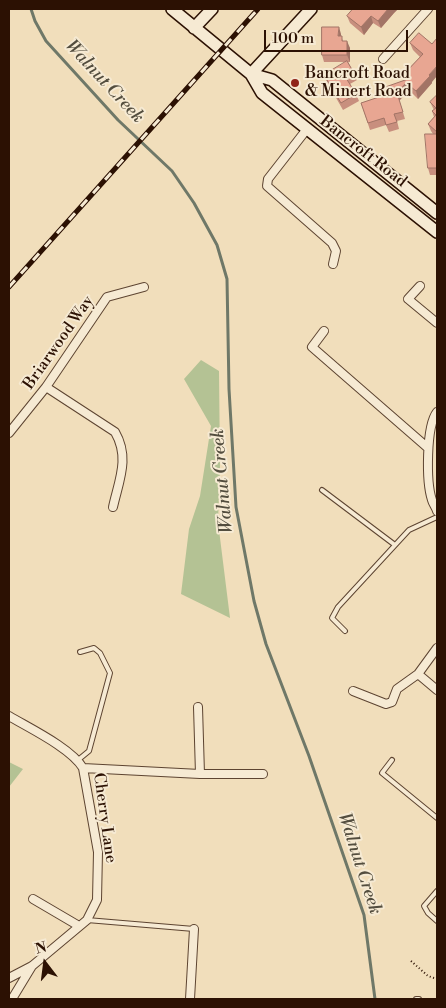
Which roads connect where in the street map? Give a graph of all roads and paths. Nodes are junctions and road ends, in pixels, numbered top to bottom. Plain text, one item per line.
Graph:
1 (172, 9) edge
2 (212, 9) edge
3 (311, 9) edge
4 (428, 9) edge
5 (194, 28) junction
6 (383, 59) dead end
7 (251, 74) junction
8 (307, 129) junction
9 (437, 213) edge
10 (437, 232) edge
11 (333, 264) dead end
12 (420, 286) dead end
13 (144, 288) dead end
14 (437, 323) edge
15 (324, 330) dead end
16 (46, 387) junction
17 (437, 412) edge
18 (9, 433) edge
19 (428, 448) junction
20 (322, 490) dead end
21 (113, 507) dead end
22 (437, 510) edge
23 (437, 517) edge
24 (395, 545) junction
25 (344, 631) dead end
26 (437, 648) edge
27 (80, 652) dead end
28 (418, 674) junction
29 (437, 690) edge
30 (353, 691) dead end
31 (198, 707) dead end
32 (9, 716) edge
33 (78, 760) junction
34 (392, 760) dead end
35 (83, 768) junction
36 (200, 774) junction
37 (263, 774) dead end
38 (437, 818) edge
39 (437, 891) edge
40 (33, 899) dead end
41 (87, 920) junction
42 (437, 921) edge
43 (78, 926) junction
44 (194, 929) joint
45 (412, 961) dead end
46 (32, 966) junction
47 (9, 978) edge
48 (437, 979) edge
49 (12, 999) edge
50 (190, 999) edge

1 - 5 street, Bancroft Road
2 - 5 street
3 - 7 street
4 - 6 street
5 - 7 street, Bancroft Road
7 - 8 street, Bancroft Road
7 - 9 street, Bancroft Road
8 - 10 street, Bancroft Road
8 - 11 street
12 - 14 street
13 - 16 street, Briarwood Way
15 - 19 street
16 - 18 street, Briarwood Way
16 - 21 street
17 - 19 street
19 - 22 street
20 - 24 lane
23 - 24 lane
24 - 25 lane
26 - 28 street
27 - 33 lane
28 - 29 street
28 - 30 street
31 - 36 street
32 - 33 street, Cherry Lane
33 - 35 street, Cherry Lane
34 - 38 lane
35 - 36 street
35 - 41 street, Cherry Lane
36 - 37 street
39 - 42 lane
40 - 43 street
41 - 43 street
41 - 44 lane
43 - 46 street
44 - 50 street
45 - 48 path
46 - 47 street
46 - 49 street

